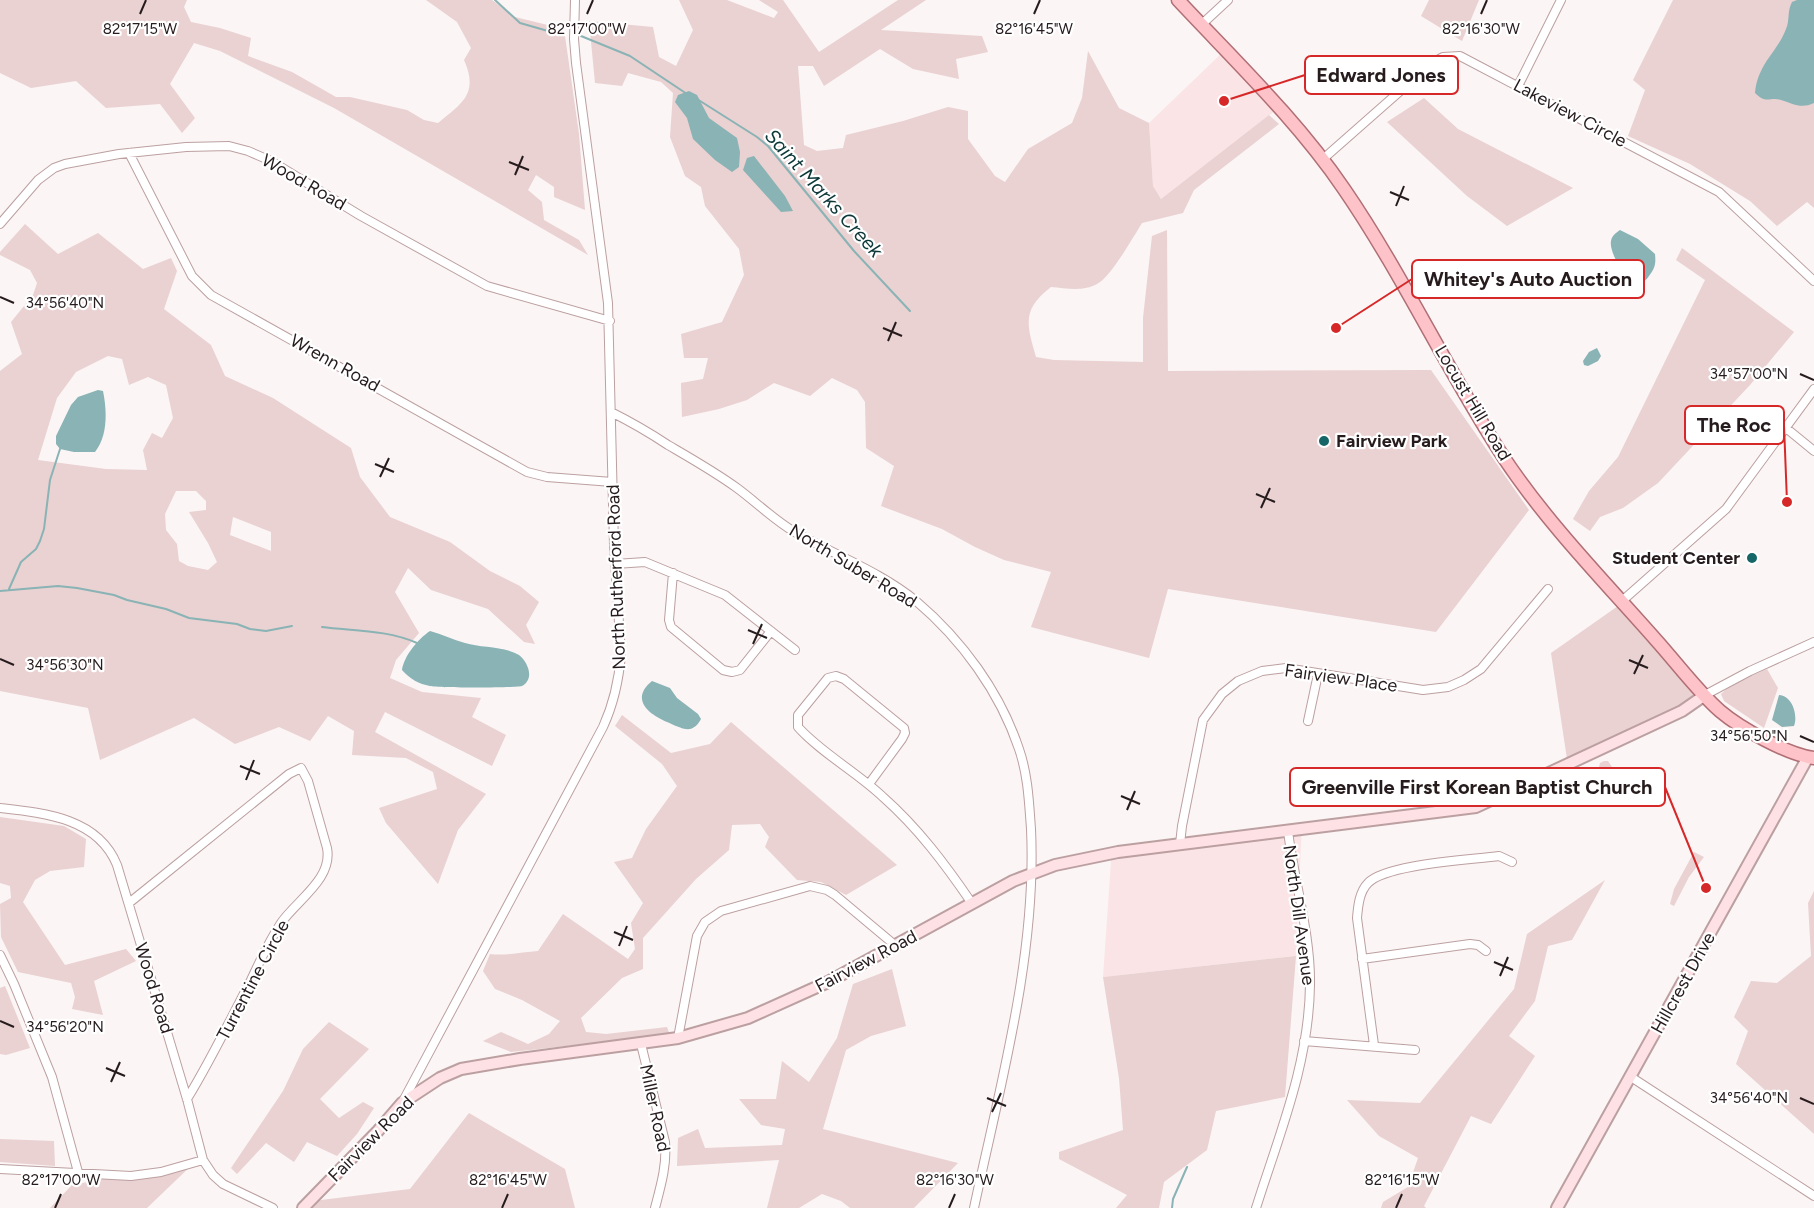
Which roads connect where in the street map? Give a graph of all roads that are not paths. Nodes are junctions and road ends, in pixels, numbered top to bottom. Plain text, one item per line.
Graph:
1 (575, 0) edge
2 (1178, 0) edge
3 (1228, 0) edge
4 (1561, 0) edge
5 (1201, 25) junction
6 (1518, 86) junction
7 (129, 153) junction
8 (1323, 159) junction
9 (1, 222) edge
10 (1814, 280) edge
11 (610, 321) junction
12 (1814, 389) edge
13 (611, 412) junction
14 (1786, 428) junction
15 (1814, 451) edge
16 (612, 482) junction
17 (615, 564) junction
18 (673, 573) junction
19 (1548, 589) dead end
20 (1622, 601) junction
21 (771, 631) junction
22 (1814, 642) edge
23 (795, 650) dead end
24 (1318, 674) junction
25 (1705, 695) junction
26 (1308, 721) dead end
27 (1811, 758) edge
28 (868, 784) junction
29 (0, 808) edge
30 (1288, 831) junction
31 (1180, 844) junction
32 (1512, 862) dead end
33 (1032, 874) junction
34 (971, 902) junction
35 (129, 903) junction
36 (896, 946) junction
37 (1486, 951) dead end
38 (0, 955) edge
39 (1362, 959) junction
40 (678, 1038) junction
41 (1304, 1041) junction
42 (641, 1044) junction
43 (1374, 1045) junction
44 (1415, 1050) dead end
45 (1631, 1077) junction
46 (188, 1099) junction
47 (402, 1103) junction
48 (202, 1160) junction
49 (0, 1169) edge
50 (78, 1172) junction
51 (1814, 1196) edge
52 (273, 1208) edge
53 (303, 1208) edge
54 (655, 1208) edge
55 (974, 1208) edge
56 (1256, 1208) edge
57 (1557, 1208) edge

1 - 11 street, North Rutherford Road
2 - 5 main road, Locust Hill Road
3 - 5 street
4 - 6 street
5 - 8 main road, Locust Hill Road
6 - 8 street, Lakeview Circle
6 - 10 street, Lakeview Circle
7 - 9 street, Wood Road
7 - 11 street, Wood Road
7 - 16 street, Wrenn Road
8 - 20 main road, Locust Hill Road
11 - 13 street, North Rutherford Road
12 - 14 street
13 - 16 street, North Rutherford Road
13 - 33 street, North Suber Road
14 - 15 street
14 - 20 street
16 - 17 street, North Rutherford Road
17 - 18 street
17 - 47 street, North Rutherford Road
18 - 21 street
18 - 21 street
19 - 24 street, Fairview Place
20 - 25 main road, Locust Hill Road
21 - 23 street
22 - 25 street
24 - 26 street
24 - 31 street, Fairview Place
25 - 27 main road, Locust Hill Road
25 - 30 street, Fairview Road
27 - 45 street, Hillcrest Drive
28 - 28 street
28 - 34 street
29 - 35 street, Wood Road
30 - 31 street, Fairview Road
30 - 41 street, North Dill Avenue
31 - 33 street, Fairview Road
32 - 39 street
33 - 34 street, Fairview Road
33 - 55 street, North Suber Road
34 - 36 street, Fairview Road
35 - 46 street, Wood Road
35 - 46 street, Turrentine Circle
36 - 40 street, Fairview Road
36 - 40 street
37 - 39 street
38 - 50 street
39 - 43 street
40 - 42 street, Fairview Road
41 - 43 street
41 - 56 street, North Dill Avenue
42 - 47 street, Fairview Road
42 - 54 street, Miller Road
43 - 44 street
45 - 51 street
45 - 57 street, Hillcrest Drive
46 - 48 street, Wood Road
47 - 53 street, Fairview Road
48 - 50 street
48 - 52 street, Wood Road
49 - 50 street

